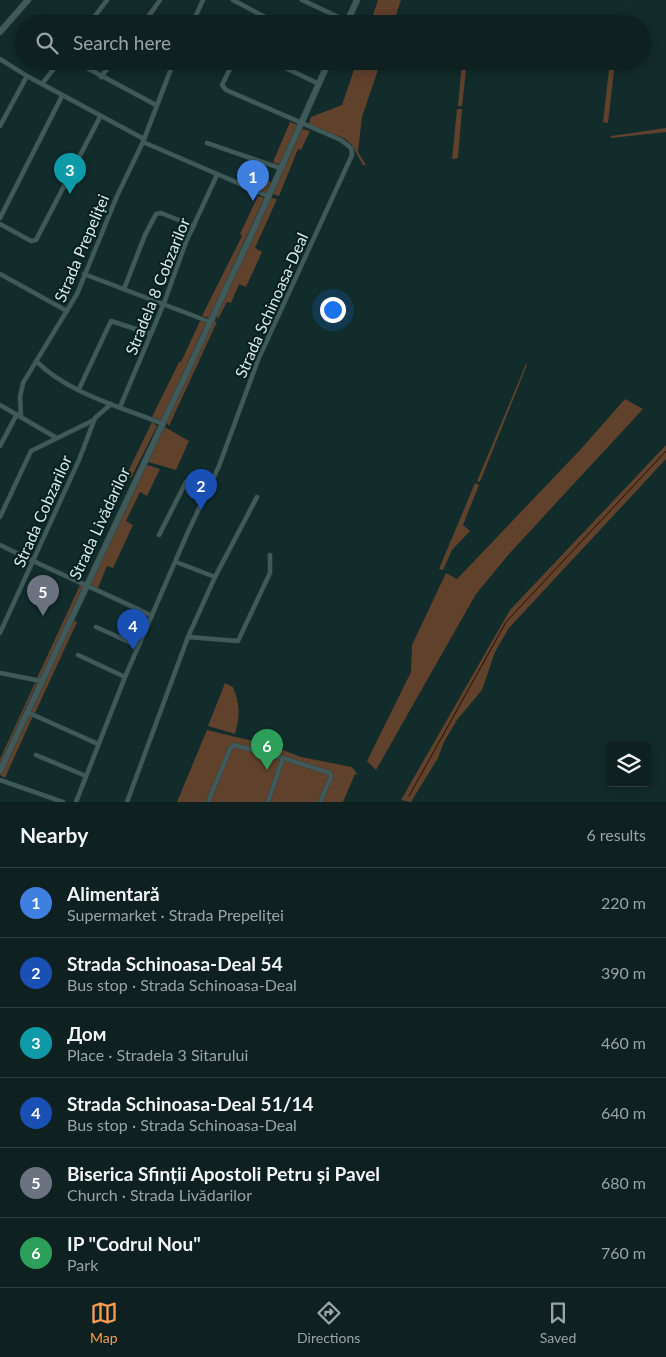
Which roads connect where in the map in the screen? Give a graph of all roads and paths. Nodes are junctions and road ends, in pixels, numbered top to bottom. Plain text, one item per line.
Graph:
1 (28, 0) edge
2 (107, 0) edge
3 (160, 0) edge
4 (203, 0) edge
5 (234, 0) edge
6 (302, 0) edge
7 (357, 0) edge
8 (96, 15) edge
9 (149, 15) edge
10 (196, 15) edge
11 (262, 15) edge
12 (333, 15) edge
13 (350, 15) edge
14 (0, 32) edge
15 (0, 59) edge
16 (15, 69) edge
17 (17, 70) edge
18 (53, 70) edge
19 (91, 70) edge
20 (106, 70) edge
21 (170, 70) edge
22 (230, 70) edge
23 (290, 70) edge
24 (325, 70) edge
25 (26, 76) junction
26 (102, 76) junction
27 (42, 84) junction
28 (319, 84) junction
29 (62, 96) junction
30 (156, 105) junction
31 (100, 117) junction
32 (301, 124) junction
33 (0, 126) edge
34 (144, 140) junction
35 (207, 143) dead end
36 (280, 168) junction
37 (217, 175) junction
38 (268, 196) junction
39 (0, 218) edge
40 (0, 224) edge
41 (194, 226) junction
42 (0, 274) edge
43 (84, 274) junction
44 (124, 289) junction
45 (164, 303) junction
46 (58, 306) junction
47 (67, 311) junction
48 (62, 318) junction
49 (210, 322) junction
50 (151, 334) junction
51 (36, 361) junction
52 (79, 389) junction
53 (110, 404) junction
54 (0, 405) edge
55 (120, 407) junction
56 (19, 415) junction
57 (94, 420) junction
58 (162, 424) junction
59 (55, 437) junction
60 (0, 446) edge
61 (205, 495) junction
62 (257, 497) dead end
63 (0, 517) edge
64 (159, 535) dead end
65 (0, 545) edge
66 (270, 555) dead end
67 (33, 562) junction
68 (176, 562) junction
69 (215, 577) junction
70 (86, 584) junction
71 (152, 616) junction
72 (96, 627) dead end
73 (0, 633) edge
74 (188, 637) junction
75 (138, 646) junction
76 (78, 655) dead end
77 (0, 673) edge
78 (125, 677) junction
79 (41, 681) junction
80 (27, 712) junction
81 (98, 744) junction
82 (36, 755) dead end
83 (283, 758) junction
84 (0, 771) edge
85 (86, 776) junction
86 (0, 780) edge
87 (63, 802) edge
88 (76, 802) edge
89 (127, 802) edge
90 (208, 802) edge
91 (268, 802) edge
92 (320, 802) edge

1 - 14 street
2 - 8 street
3 - 9 street
4 - 10 street
5 - 11 street
6 - 12 street
7 - 13 street
15 - 16 street
17 - 25 street
18 - 27 street
19 - 26 street
20 - 26 street
21 - 30 street, Strada Prepeliței
22 - 32 street
23 - 28 street
24 - 28 street, Strada Livădarilor
25 - 27 street
25 - 33 street
26 - 30 street
27 - 29 street
28 - 32 street, Strada Livădarilor
29 - 31 street
29 - 39 street
30 - 34 street, Strada Prepeliței
31 - 34 street
31 - 40 street
32 - 36 street, Strada Livădarilor
32 - 61 street, Strada Schinoasa-Deal
34 - 37 street
34 - 43 street, Strada Prepeliței
35 - 36 street
36 - 38 street, Strada Livădarilor
37 - 38 street
37 - 41 street, Stradela 8 Cobzarilor
38 - 49 street, Strada Livădarilor
41 - 44 street
41 - 45 street, Stradela 8 Cobzarilor
42 - 46 street
43 - 44 street
43 - 47 street, Strada Prepeliței
44 - 45 street
45 - 49 street
45 - 50 street, Stradela 8 Cobzarilor
46 - 47 street
46 - 48 street
47 - 48 street, Strada Prepeliței
48 - 51 street, Strada Prepeliței
49 - 58 street, Strada Livădarilor
50 - 52 street
50 - 55 street, Stradela 8 Cobzarilor
51 - 52 street
51 - 56 street, Strada Prepeliței
52 - 53 street
53 - 55 street
53 - 57 street, Strada Cobzarilor
54 - 56 street
55 - 58 street
56 - 59 street
56 - 60 street, Strada Prepeliței
57 - 59 street
57 - 67 street, Strada Cobzarilor
58 - 70 street, Strada Livădarilor
59 - 63 street
61 - 64 street
61 - 68 street, Strada Schinoasa-Deal
62 - 69 street
65 - 67 street
66 - 74 street
67 - 70 street
67 - 73 street, Strada Cobzarilor
68 - 69 street
68 - 71 street, Strada Schinoasa-Deal
69 - 74 street
70 - 71 street
70 - 79 street, Strada Livădarilor
71 - 75 street, Strada Schinoasa-Deal
72 - 75 street
74 - 89 street
75 - 78 street, Strada Schinoasa-Deal
76 - 78 street
77 - 79 street
78 - 81 street, Strada Schinoasa-Deal
79 - 80 street, Strada Livădarilor
80 - 81 street
80 - 84 street, Strada Livădarilor
81 - 85 street, Strada Schinoasa-Deal
82 - 85 street
83 - 90 street
83 - 91 street
83 - 92 street
85 - 88 street, Strada Schinoasa-Deal
86 - 87 street

